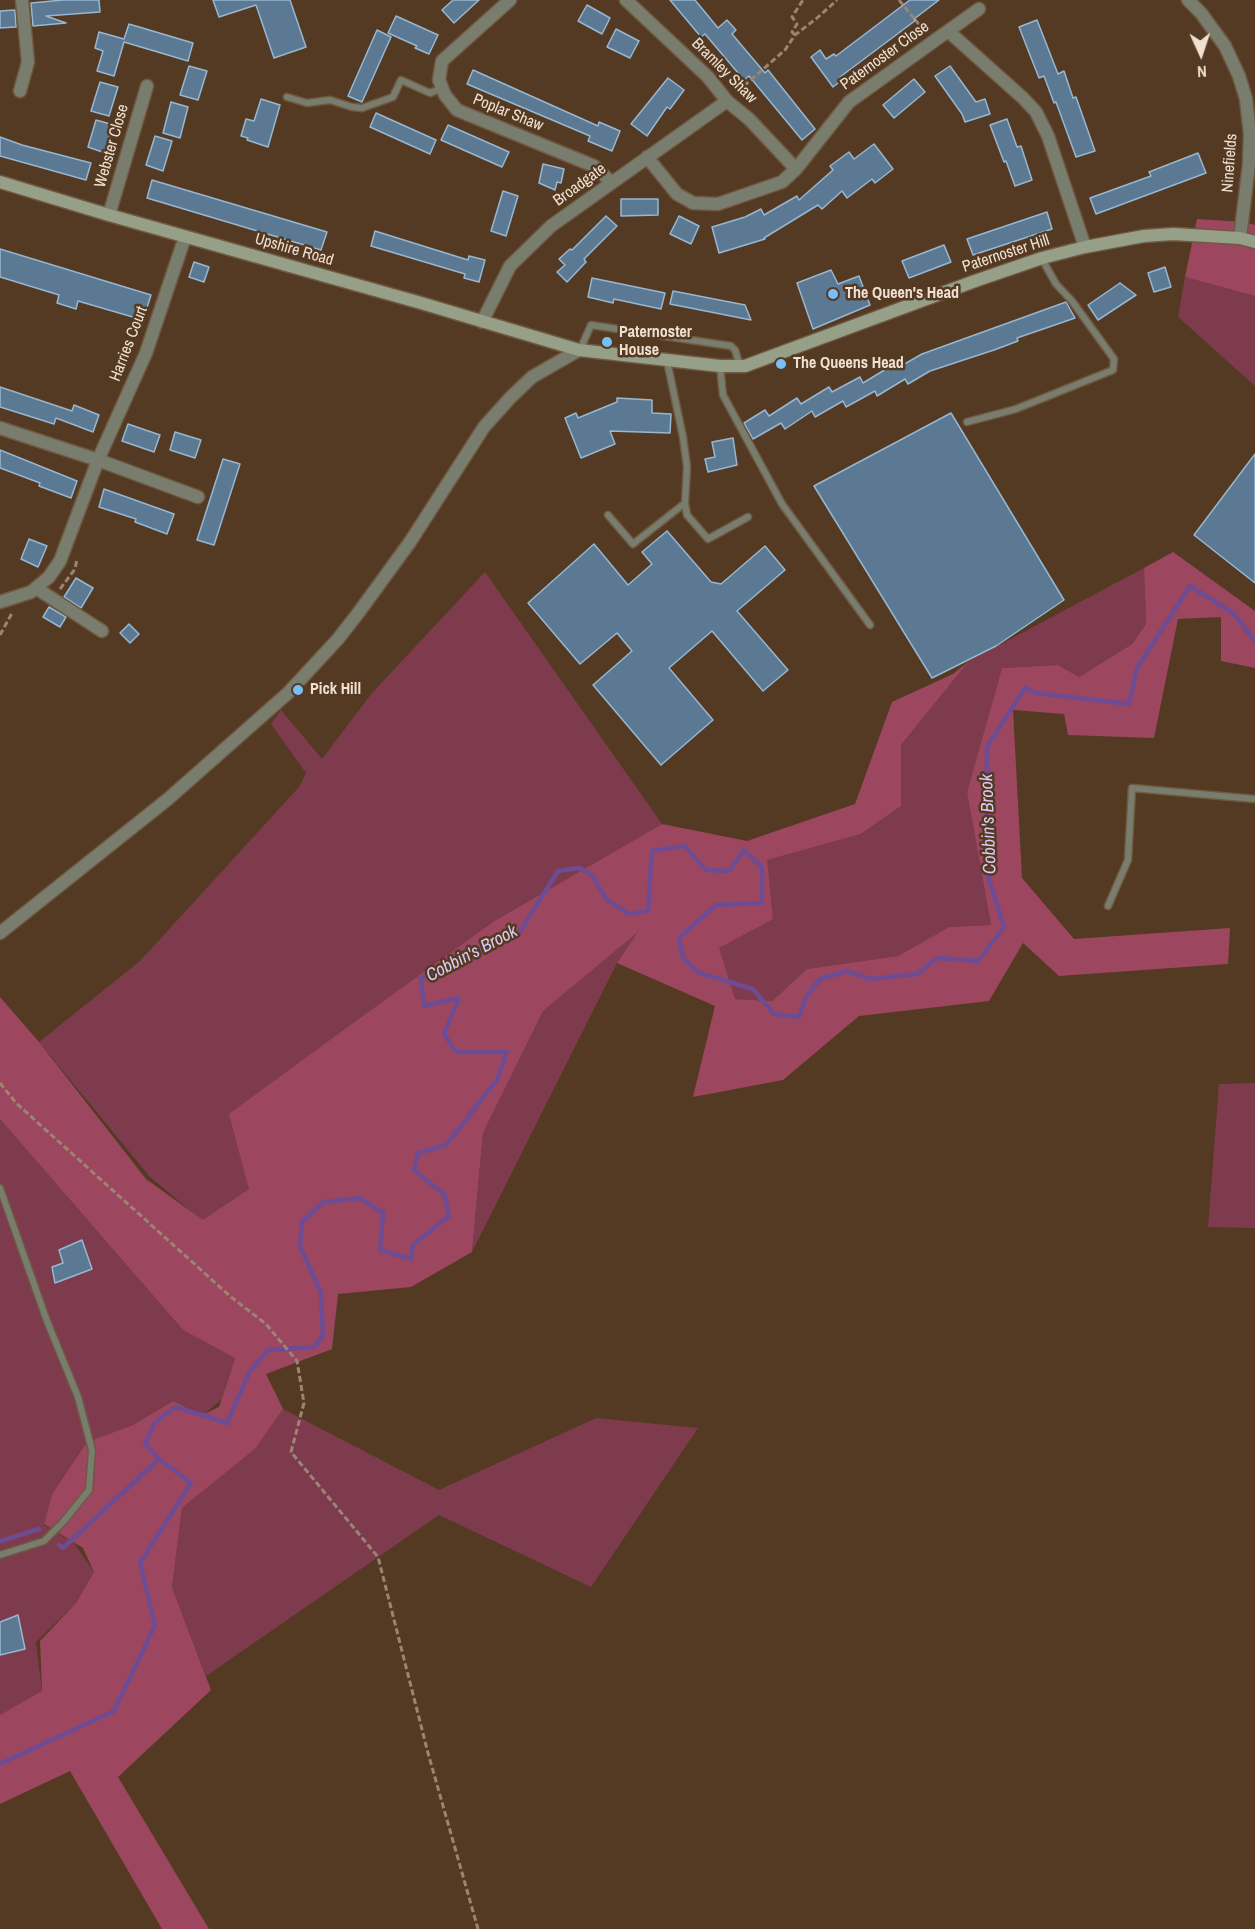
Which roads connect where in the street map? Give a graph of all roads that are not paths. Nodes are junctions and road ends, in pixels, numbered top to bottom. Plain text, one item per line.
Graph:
1 (22, 0) edge
2 (510, 0) edge
3 (626, 0) edge
4 (1188, 0) edge
5 (980, 9) dead end
6 (948, 30) junction
7 (147, 86) dead end
8 (442, 88) junction
9 (20, 92) dead end
10 (287, 97) dead end
11 (1250, 99) edge
12 (727, 101) junction
13 (647, 158) junction
14 (796, 169) junction
15 (0, 182) edge
16 (611, 182) junction
17 (109, 215) junction
18 (185, 237) junction
19 (1240, 238) junction
20 (1255, 242) edge
21 (1085, 246) junction
22 (1042, 258) junction
23 (482, 322) junction
24 (579, 350) junction
25 (667, 361) junction
26 (720, 366) junction
27 (741, 366) junction
28 (967, 422) dead end
29 (0, 428) edge
30 (98, 460) junction
31 (198, 497) dead end
32 (685, 503) junction
33 (608, 515) dead end
34 (748, 517) dead end
35 (36, 588) junction
36 (0, 602) edge
37 (870, 625) dead end
38 (102, 631) dead end
39 (1255, 799) edge
40 (1108, 906) dead end
41 (0, 933) edge
42 (0, 1188) edge
43 (0, 1555) edge

1 - 9 street
2 - 8 street
3 - 12 street, Bramley Shaw
4 - 11 street, Ninefields
5 - 6 street, Paternoster Close
6 - 14 street, Paternoster Close
6 - 21 street, Paternoster Close
7 - 17 street, Webster Close
8 - 10 lane
8 - 16 street, Poplar Shaw
11 - 19 street, Ninefields
12 - 13 street, Broadgate
12 - 14 street, Bramley Shaw
13 - 14 street, Paternoster Close
13 - 16 street, Broadgate
15 - 17 street, Upshire Road
16 - 23 street, Broadgate
17 - 18 street, Upshire Road
18 - 23 street, Upshire Road
18 - 30 street, Harries Court
19 - 20 street, Paternoster Hill
19 - 21 street, Paternoster Hill
21 - 22 street, Paternoster Hill
22 - 27 street, Paternoster Hill
22 - 28 lane
23 - 24 street, Upshire Road
24 - 25 street, Paternoster Hill
24 - 27 lane
24 - 41 street
25 - 26 street, Paternoster Hill
25 - 32 lane
26 - 27 street, Paternoster Hill
26 - 37 lane
29 - 30 street
30 - 31 street
30 - 35 street, Harries Court
32 - 33 lane
32 - 34 lane
35 - 36 street, Harries Court
35 - 38 street
39 - 40 lane
42 - 43 lane

